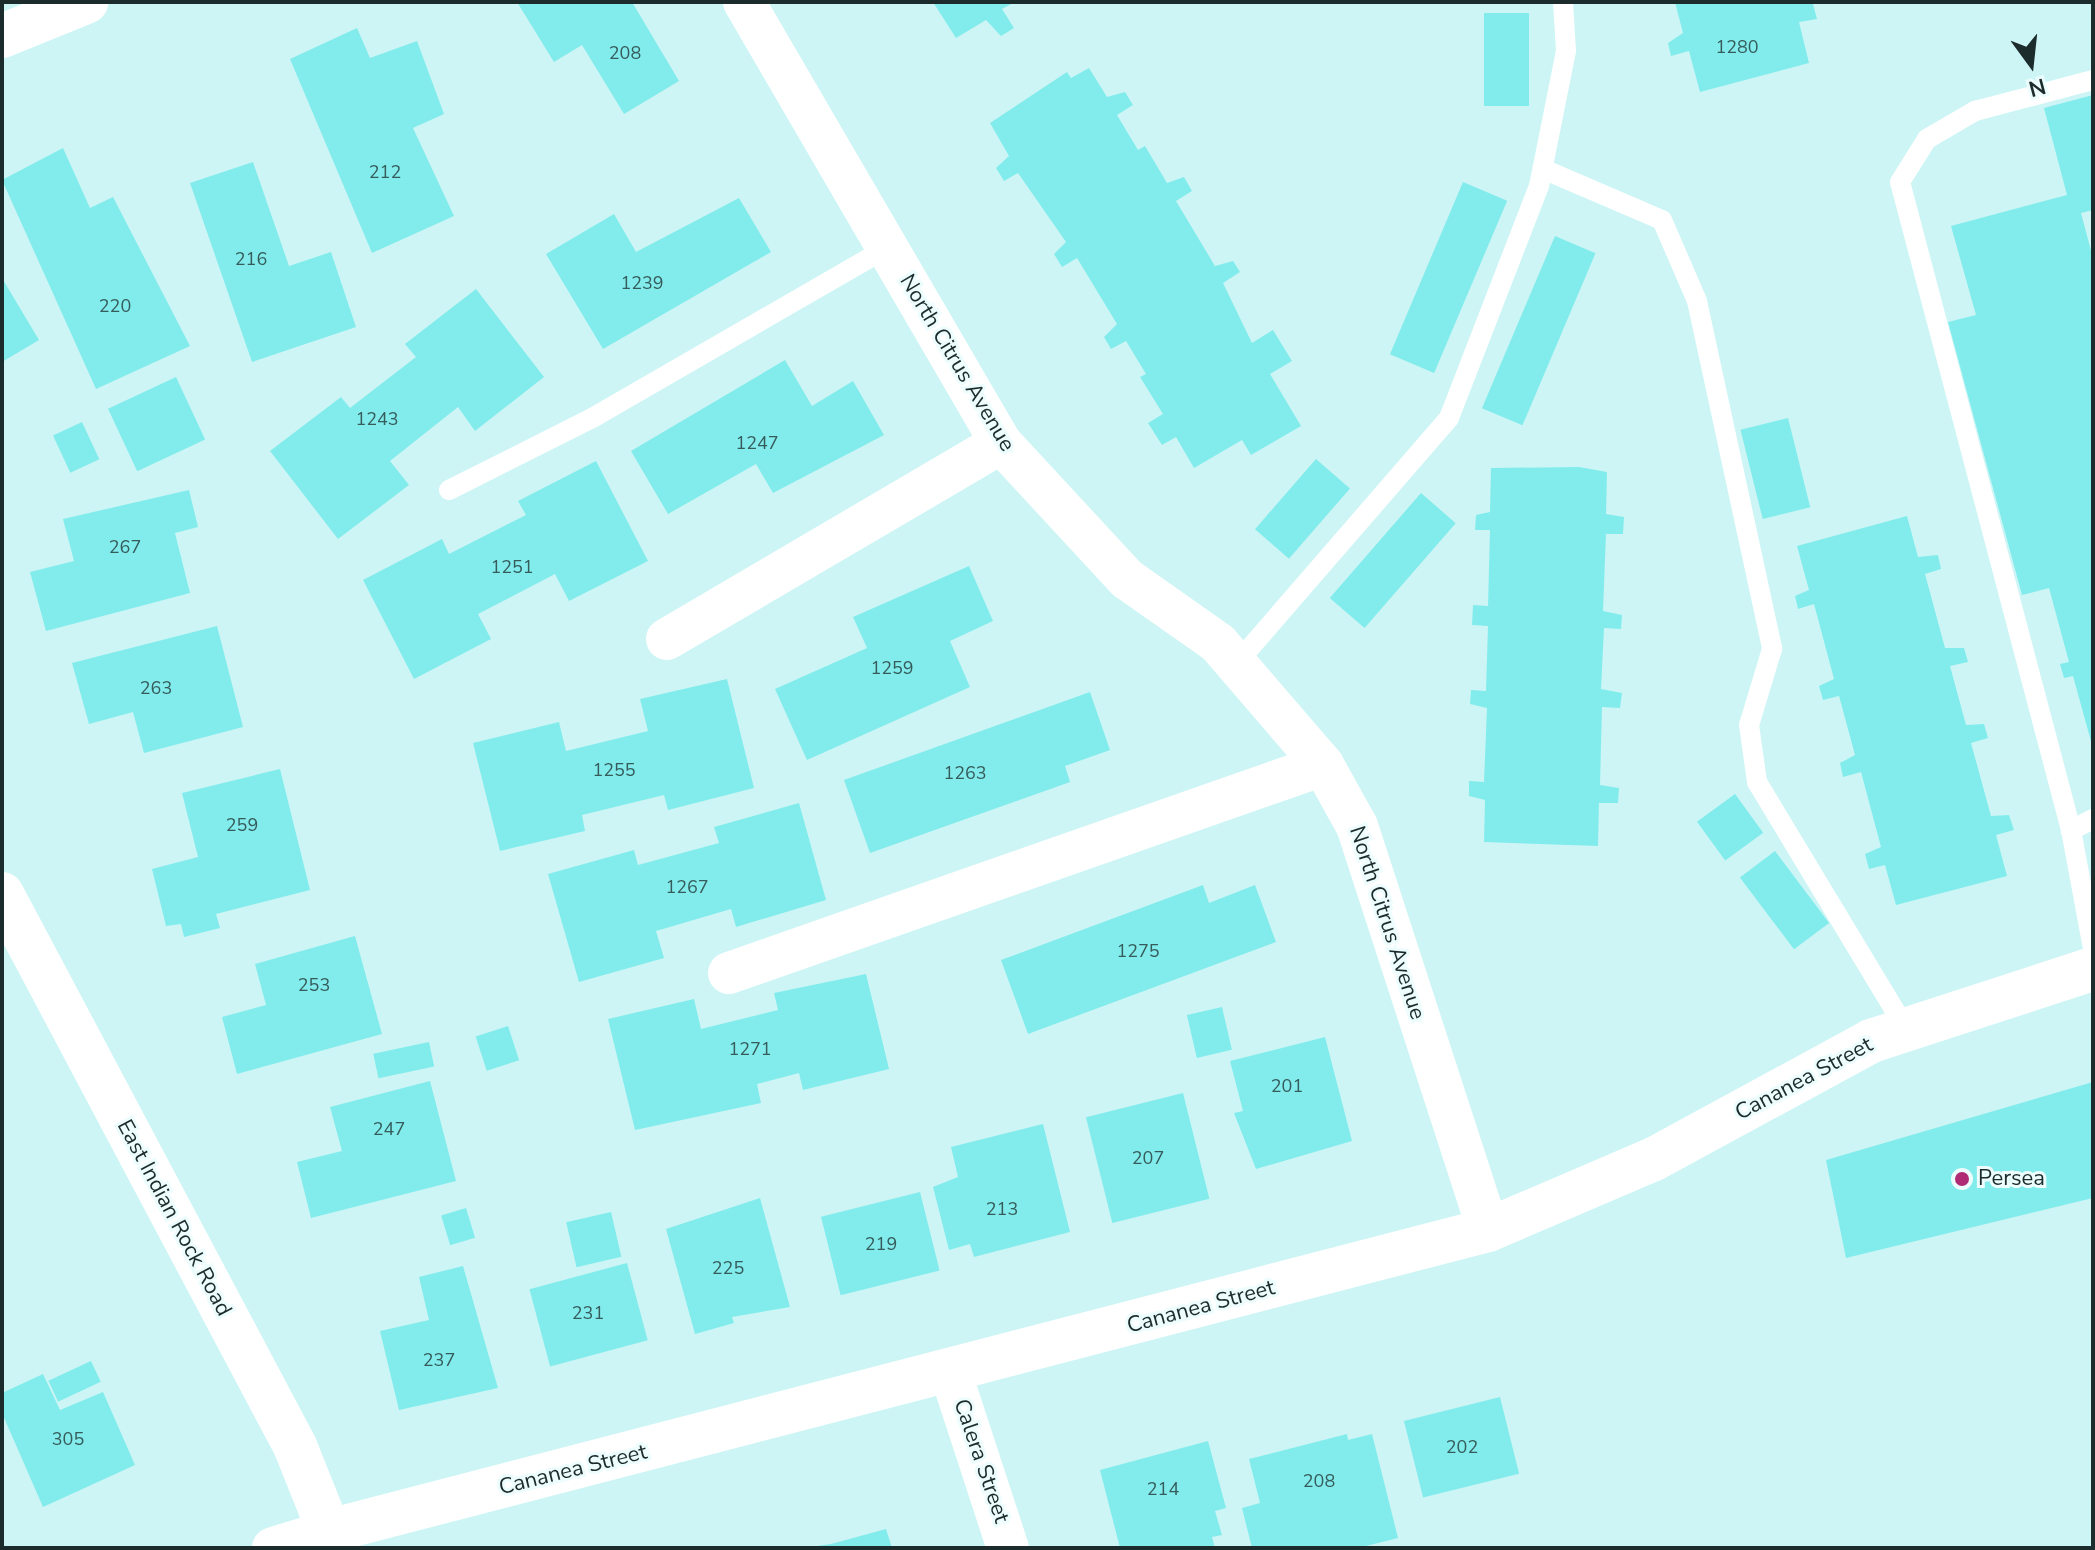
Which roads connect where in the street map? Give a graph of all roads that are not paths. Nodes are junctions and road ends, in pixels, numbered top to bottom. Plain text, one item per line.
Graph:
1 (86, 2) edge
2 (744, 2) edge
3 (1563, 2) edge
4 (2, 36) edge
5 (2093, 80) edge
6 (1543, 169) junction
7 (887, 248) junction
8 (1001, 443) junction
9 (449, 490) dead end
10 (667, 639) dead end
11 (1236, 664) junction
12 (1323, 765) junction
13 (2093, 819) edge
14 (2071, 830) junction
15 (2, 894) edge
16 (2093, 949) edge
17 (2093, 969) edge
18 (729, 973) dead end
19 (1906, 1029) junction
20 (1488, 1230) junction
21 (951, 1374) junction
22 (331, 1540) edge
23 (273, 1548) edge
24 (1008, 1548) edge

1 - 4 street
2 - 7 street, North Citrus Avenue
3 - 6 lane
5 - 14 lane
6 - 11 lane
6 - 19 lane
7 - 8 street, North Citrus Avenue
7 - 9 lane
8 - 10 street
8 - 11 street, North Citrus Avenue
11 - 12 street, North Citrus Avenue
12 - 18 street
12 - 20 street, North Citrus Avenue
13 - 14 lane
14 - 16 lane
15 - 22 street, East Indian Rock Road
17 - 19 street, Cananea Street
19 - 20 street, Cananea Street
20 - 21 street, Cananea Street
21 - 22 street, Cananea Street
21 - 24 street, Calera Street
22 - 23 street, Cananea Street

